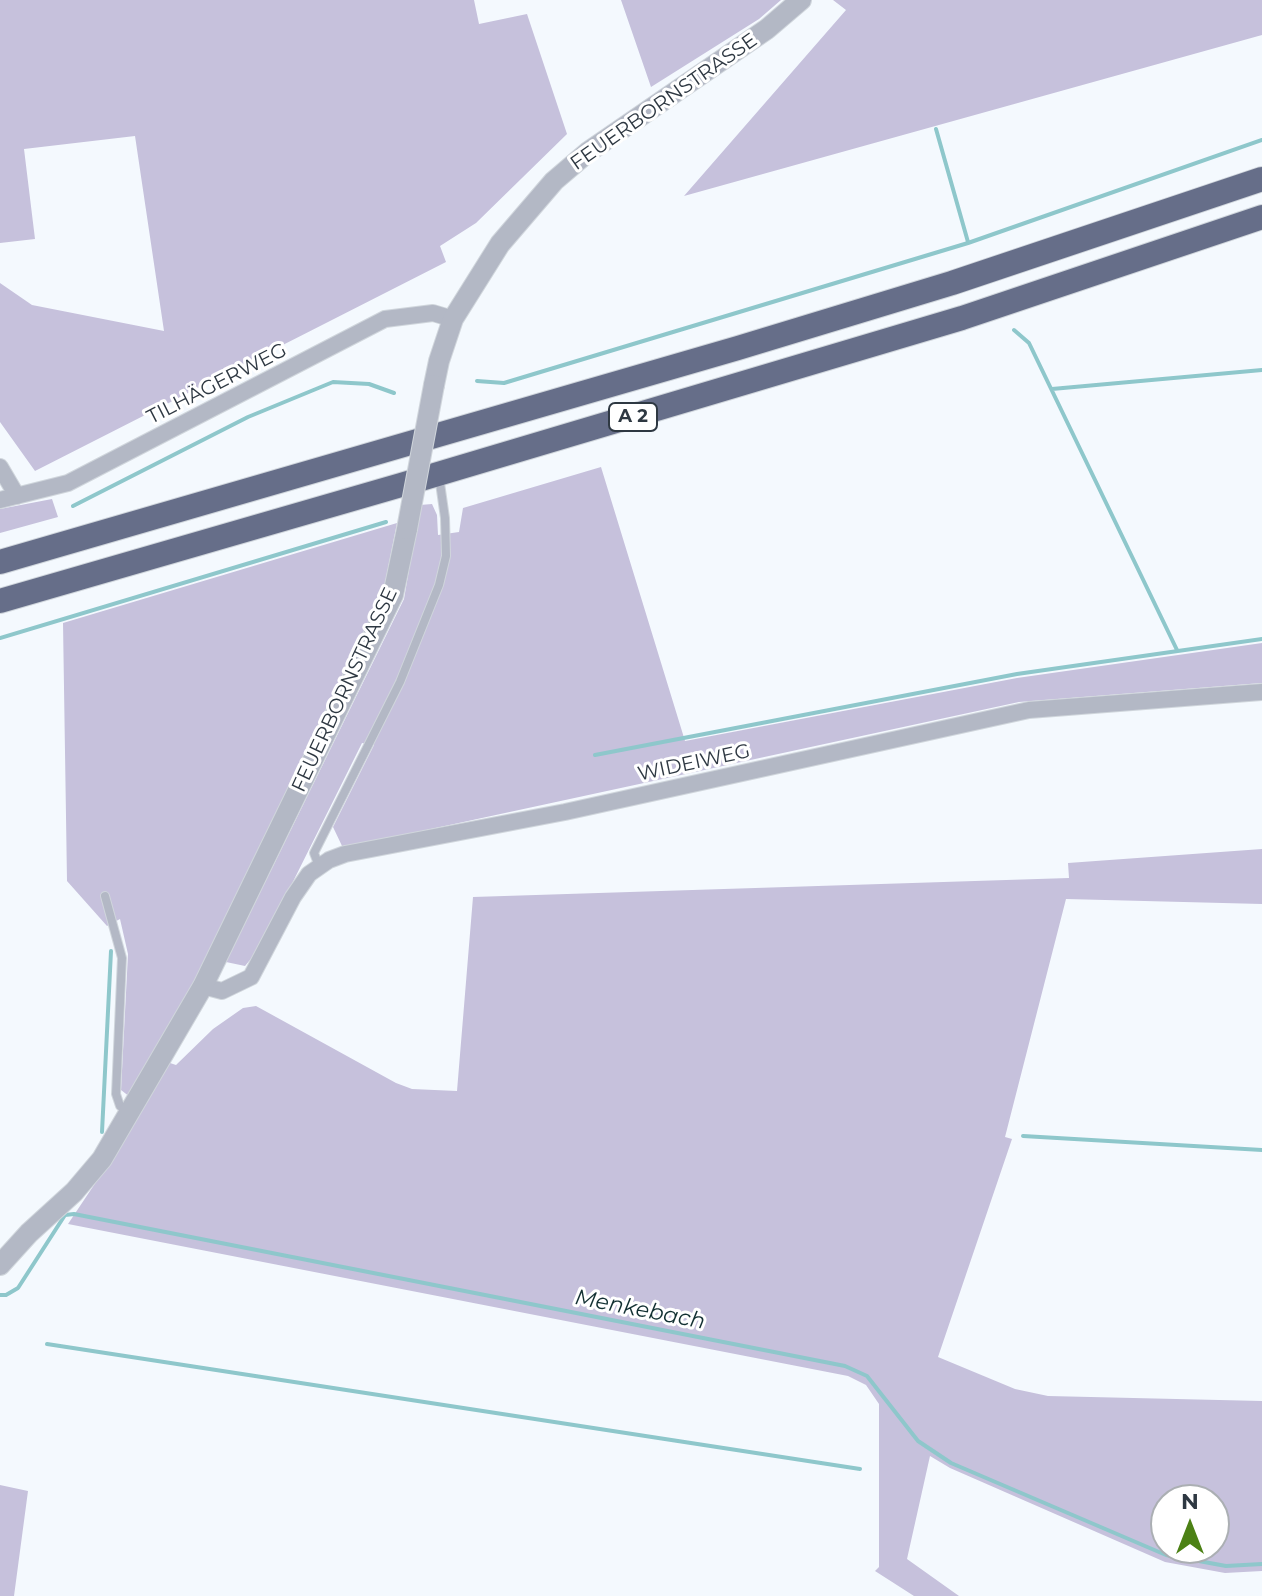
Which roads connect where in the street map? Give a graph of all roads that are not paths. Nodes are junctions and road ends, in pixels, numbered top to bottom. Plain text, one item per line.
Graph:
1 (801, 0) edge
2 (1262, 179) edge
3 (1262, 217) edge
4 (453, 319) junction
5 (0, 467) edge
6 (439, 474) junction
7 (8, 498) edge
8 (0, 562) edge
9 (0, 601) edge
10 (1262, 692) edge
11 (319, 866) junction
12 (105, 896) dead end
13 (203, 986) junction
14 (131, 1112) junction
15 (0, 1265) edge

1 - 4 street, FEUERBORNSTRASSE
2 - 8 highway, A 2
3 - 6 highway, A 2
4 - 7 street, TILHÄGERWEG
4 - 13 street, FEUERBORNSTRASSE, bridge
5 - 7 street
6 - 9 highway, A 2
6 - 11 lane
10 - 11 street, WIDEIWEG
11 - 13 street, WIDEIWEG
12 - 14 lane
13 - 14 street, FEUERBORNSTRASSE
14 - 15 street, FEUERBORNSTRASSE

